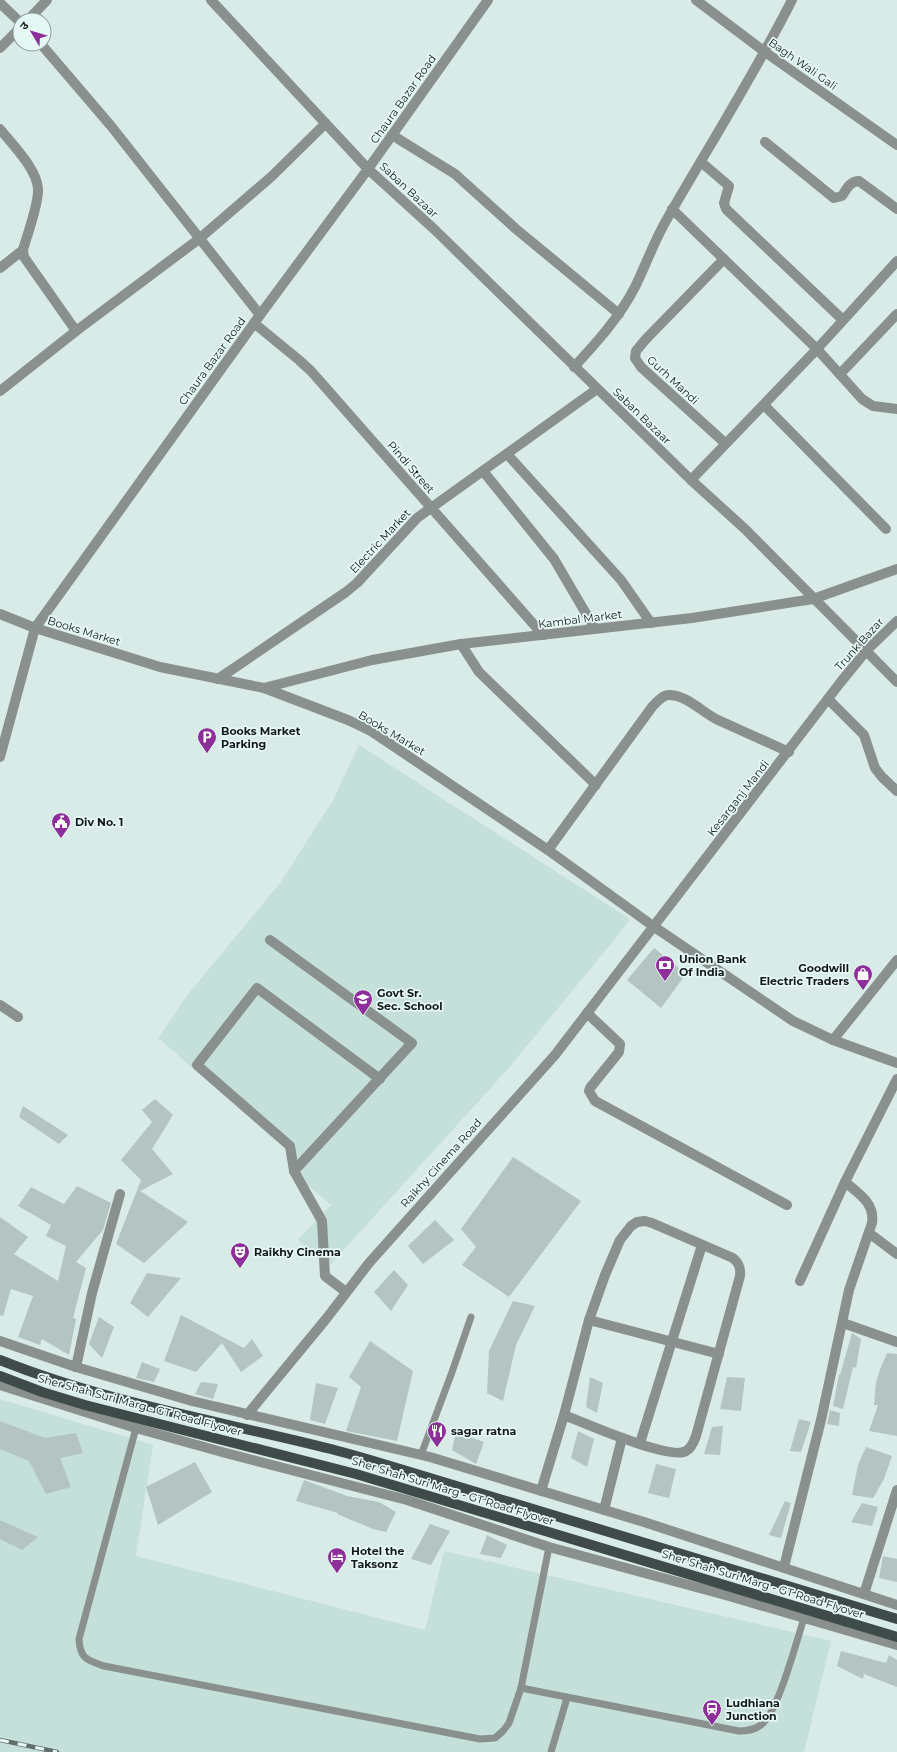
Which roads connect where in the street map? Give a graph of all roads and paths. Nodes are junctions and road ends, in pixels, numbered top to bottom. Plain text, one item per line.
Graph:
1 (47, 0) edge
2 (211, 0) edge
3 (488, 0) edge
4 (696, 0) edge
5 (792, 0) edge
6 (0, 3) edge
7 (36, 12) edge
8 (12, 14) edge
9 (12, 36) edge
10 (0, 48) edge
11 (48, 52) edge
12 (765, 52) junction
13 (325, 124) junction
14 (0, 129) edge
15 (392, 135) junction
16 (765, 142) dead end
17 (897, 145) edge
18 (701, 162) junction
19 (368, 169) junction
20 (897, 209) edge
21 (672, 210) junction
22 (199, 239) junction
23 (23, 250) junction
24 (724, 259) junction
25 (897, 261) edge
26 (0, 268) edge
27 (619, 314) junction
28 (897, 314) edge
29 (257, 319) junction
30 (843, 320) junction
31 (76, 331) junction
32 (817, 349) junction
33 (574, 367) junction
34 (840, 374) junction
35 (597, 389) junction
36 (0, 391) edge
37 (764, 405) junction
38 (897, 409) edge
39 (725, 444) junction
40 (507, 454) junction
41 (483, 471) junction
42 (691, 480) junction
43 (431, 507) junction
44 (886, 529) dead end
45 (897, 569) edge
46 (813, 599) junction
47 (0, 614) edge
48 (897, 621) edge
49 (651, 622) junction
50 (35, 628) junction
51 (596, 629) junction
52 (543, 635) junction
53 (461, 644) junction
54 (866, 651) junction
55 (218, 679) junction
56 (897, 682) edge
57 (840, 683) joint
58 (264, 688) junction
59 (828, 699) junction
60 (789, 752) junction
61 (0, 757) edge
62 (596, 785) junction
63 (897, 791) edge
64 (548, 850) junction
65 (653, 926) junction
66 (270, 940) dead end
67 (897, 960) edge
68 (0, 1006) edge
69 (587, 1013) junction
70 (18, 1017) dead end
71 (833, 1040) junction
72 (897, 1063) edge
73 (380, 1079) junction
74 (897, 1079) edge
75 (294, 1171) junction
76 (845, 1182) junction
77 (120, 1194) dead end
78 (787, 1205) dead end
79 (869, 1233) junction
80 (702, 1245) junction
81 (897, 1254) edge
82 (800, 1281) dead end
83 (346, 1292) junction
84 (471, 1317) dead end
85 (589, 1320) junction
86 (843, 1323) junction
87 (0, 1341) edge
88 (671, 1341) junction
89 (897, 1342) edge
90 (719, 1354) junction
91 (0, 1360) edge
92 (76, 1367) junction
93 (0, 1376) edge
94 (0, 1385) edge
95 (247, 1415) junction
96 (564, 1415) junction
97 (136, 1428) junction
98 (622, 1438) junction
99 (640, 1444) junction
100 (421, 1455) junction
101 (897, 1490) edge
102 (541, 1491) junction
103 (604, 1510) junction
104 (549, 1547) junction
105 (784, 1567) junction
106 (864, 1594) junction
107 (897, 1605) edge
108 (804, 1618) junction
109 (897, 1619) edge
110 (897, 1637) edge
111 (897, 1645) edge
112 (522, 1688) junction
113 (567, 1698) junction
114 (551, 1752) edge

1 - 7 street
2 - 13 street, Saban Bazaar
3 - 15 street, Chaura Bazar Road
4 - 12 street, Bagh Wali Gali
5 - 12 street
6 - 8 street
9 - 10 street
11 - 22 street, Pindi Street
12 - 17 street, Bagh Wali Gali
12 - 18 street
13 - 19 street, Saban Bazaar
13 - 22 street
14 - 23 street
15 - 19 street, Chaura Bazar Road
15 - 27 street
16 - 20 street
18 - 21 street
18 - 30 street
19 - 29 street, Chaura Bazar Road
19 - 33 street, Saban Bazaar
21 - 24 street
21 - 27 street
22 - 29 street, Pindi Street
22 - 31 street
23 - 26 street
23 - 31 street
24 - 32 street
24 - 39 street, Gurh Mandi
25 - 30 street
27 - 33 street
28 - 34 street
29 - 43 street, Pindi Street
29 - 50 street, Chaura Bazar Road
30 - 32 street
31 - 36 street
32 - 34 street
32 - 37 street
33 - 35 street, Saban Bazaar
34 - 38 street
35 - 40 street, Electric Market
35 - 42 street, Saban Bazaar
37 - 39 street
37 - 44 street
39 - 42 street
40 - 41 street, Electric Market
40 - 49 street
41 - 43 street, Electric Market
41 - 51 street
42 - 46 street, Saban Bazaar
43 - 52 street, Pindi Street
43 - 55 street, Electric Market
45 - 46 street, Kambal Market
46 - 49 street, Kambal Market
46 - 54 street, Saban Bazaar
47 - 50 street, Books Market
48 - 54 street, Trunk Bazar
49 - 51 street, Kambal Market
50 - 55 street, Books Market
50 - 61 street, Chaura Bazar Road
51 - 52 street, Kambal Market
52 - 53 street, Kambal Market
53 - 58 street, Kambal Market
53 - 62 street
54 - 56 street, Saban Bazaar
54 - 57 street, Trunk Bazar
55 - 58 street, Books Market
57 - 59 street, Kesarganj Mandi
58 - 64 street, Books Market
59 - 60 street, Kesarganj Mandi
59 - 63 street
60 - 62 street
60 - 65 street, Kesarganj Mandi
62 - 64 street
64 - 65 street, Books Market
65 - 69 street, Raikhy Cinema Road
65 - 71 street, Books Market
66 - 73 street
67 - 71 street
68 - 70 street
69 - 78 street
69 - 83 street, Raikhy Cinema Road
71 - 72 street, Books Market
73 - 75 street
73 - 75 street
74 - 76 street
75 - 83 street
76 - 79 street
76 - 82 street
77 - 92 street
79 - 81 street
79 - 86 street
80 - 85 street
80 - 88 street
80 - 90 street
83 - 95 street, Raikhy Cinema Road
84 - 100 lane
85 - 88 street
85 - 96 street
86 - 89 street
86 - 105 street
87 - 92 street
88 - 90 street
88 - 99 street
90 - 99 street
91 - 109 main road, Sher Shah Suri Marg - GT Road Flyover
92 - 95 street
93 - 110 main road, Sher Shah Suri Marg - GT Road Flyover
94 - 97 street
95 - 100 street
96 - 98 street
96 - 102 street
97 - 104 street
97 - 112 lane
98 - 99 street
98 - 103 street
100 - 102 street
101 - 106 street
102 - 103 street
103 - 105 street
104 - 108 street
104 - 112 lane
105 - 106 street
106 - 107 street
108 - 111 street
108 - 113 lane
112 - 113 lane
113 - 114 lane

